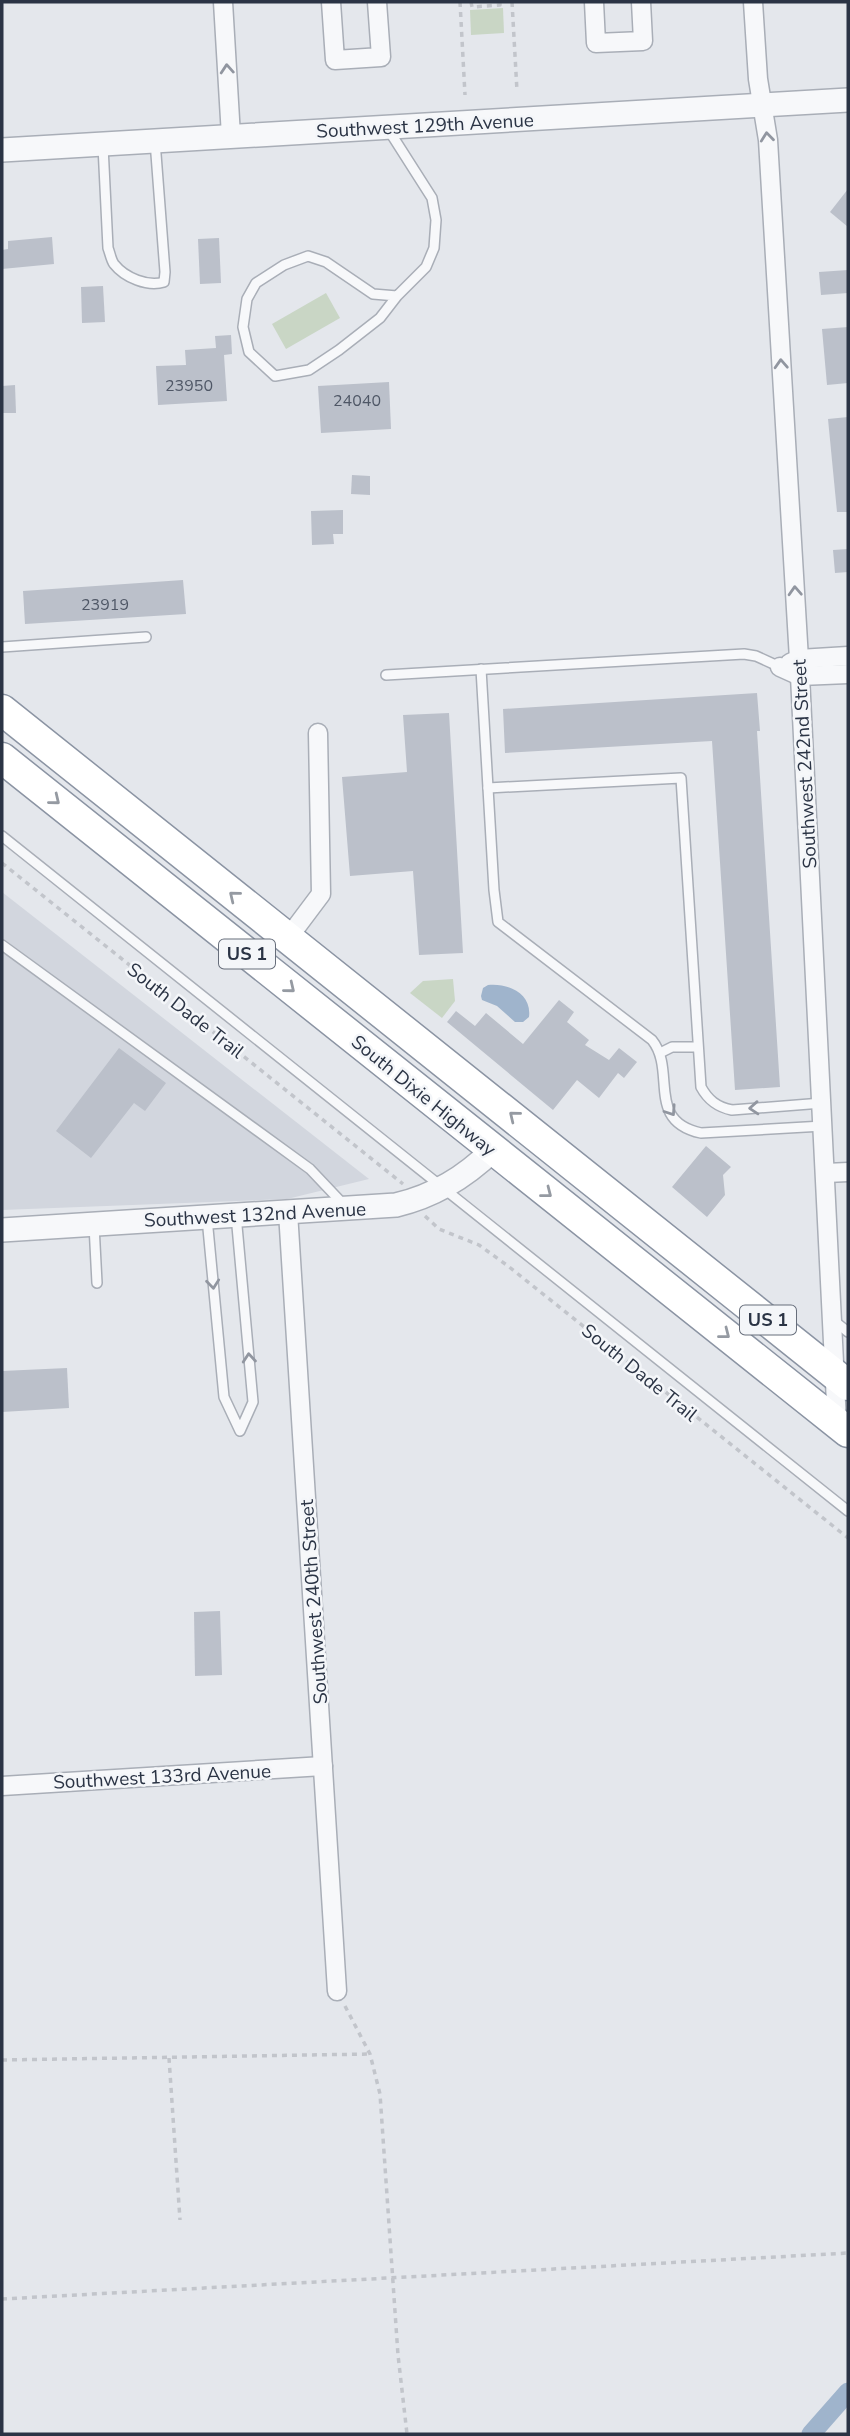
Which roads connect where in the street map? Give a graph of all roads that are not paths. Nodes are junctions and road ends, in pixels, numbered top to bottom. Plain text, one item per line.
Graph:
1 (223, 2) edge
2 (331, 2) edge
3 (377, 2) edge
4 (594, 2) edge
5 (641, 2) edge
6 (753, 2) edge
7 (848, 100) edge
8 (763, 105) junction
9 (387, 127) junction
10 (231, 136) junction
11 (155, 141) junction
12 (102, 144) junction
13 (2, 150) edge
14 (397, 296) junction
15 (146, 637) dead end
16 (2, 647) edge
17 (848, 656) edge
18 (780, 667) joint
19 (799, 668) junction
20 (481, 669) junction
21 (386, 674) dead end
22 (848, 674) edge
23 (2, 710) edge
24 (318, 733) dead end
25 (2, 758) edge
26 (488, 788) junction
27 (2, 836) edge
28 (288, 939) junction
29 (2, 945) edge
30 (697, 1043) junction
31 (658, 1050) junction
32 (822, 1103) junction
33 (823, 1126) junction
34 (493, 1150) junction
35 (848, 1172) edge
36 (826, 1173) junction
37 (444, 1188) junction
38 (348, 1210) junction
39 (288, 1212) junction
40 (236, 1215) junction
41 (206, 1216) junction
42 (94, 1223) junction
43 (2, 1230) edge
44 (701, 1266) junction
45 (97, 1283) dead end
46 (833, 1320) junction
47 (848, 1332) edge
48 (842, 1379) edge
49 (843, 1427) edge
50 (848, 1511) edge
51 (323, 1766) junction
52 (2, 1786) edge
53 (337, 1991) road end

10 -> 1 street
2 - 3 street
4 - 5 street
6 - 8 street, Southwest 242nd Street
7 - 8 street, Southwest 129th Avenue
8 - 9 street, Southwest 129th Avenue
19 -> 8 street, Southwest 242nd Street
9 - 10 street, Southwest 129th Avenue
9 - 14 lane
10 - 11 street, Southwest 129th Avenue
11 - 12 street, Southwest 129th Avenue
11 - 12 lane
12 - 13 street, Southwest 129th Avenue
14 - 14 lane
15 - 16 lane
17 - 19 street
18 - 19 street
18 - 20 lane
19 - 22 street
19 - 32 street, Southwest 242nd Street
20 - 21 lane
20 - 26 lane
28 -> 23 highway, South Dixie Highway / US 1
24 - 28 street
25 -> 34 highway, South Dixie Highway / US 1
26 - 30 lane
26 - 31 lane
27 - 37 lane
28 - 34 highway
44 -> 28 highway, South Dixie Highway / US 1
29 - 38 lane
30 - 31 lane
32 -> 30 lane
31 -> 33 lane
32 - 33 street, Southwest 242nd Street
33 - 36 street, Southwest 242nd Street
34 - 37 street, Southwest 132nd Avenue
34 - 44 highway
34 -> 49 highway, South Dixie Highway / US 1
35 - 36 street
36 - 46 street, Southwest 242nd Street
37 - 38 street, Southwest 132nd Avenue
37 - 50 lane
38 - 39 street, Southwest 132nd Avenue
39 - 40 street, Southwest 132nd Avenue
39 - 51 street, Southwest 240th Street
40 - 41 street, Southwest 132nd Avenue
41 -> 40 lane
41 - 42 street, Southwest 132nd Avenue
42 - 43 street, Southwest 132nd Avenue
42 - 45 lane
44 - 48 highway, South Dixie Highway / US 1
46 - 47 lane
46 - 48 street, Southwest 242nd Street
48 - 49 street, Southwest 242nd Street
51 - 52 street, Southwest 133rd Avenue
51 - 53 street, Southwest 240th Street

